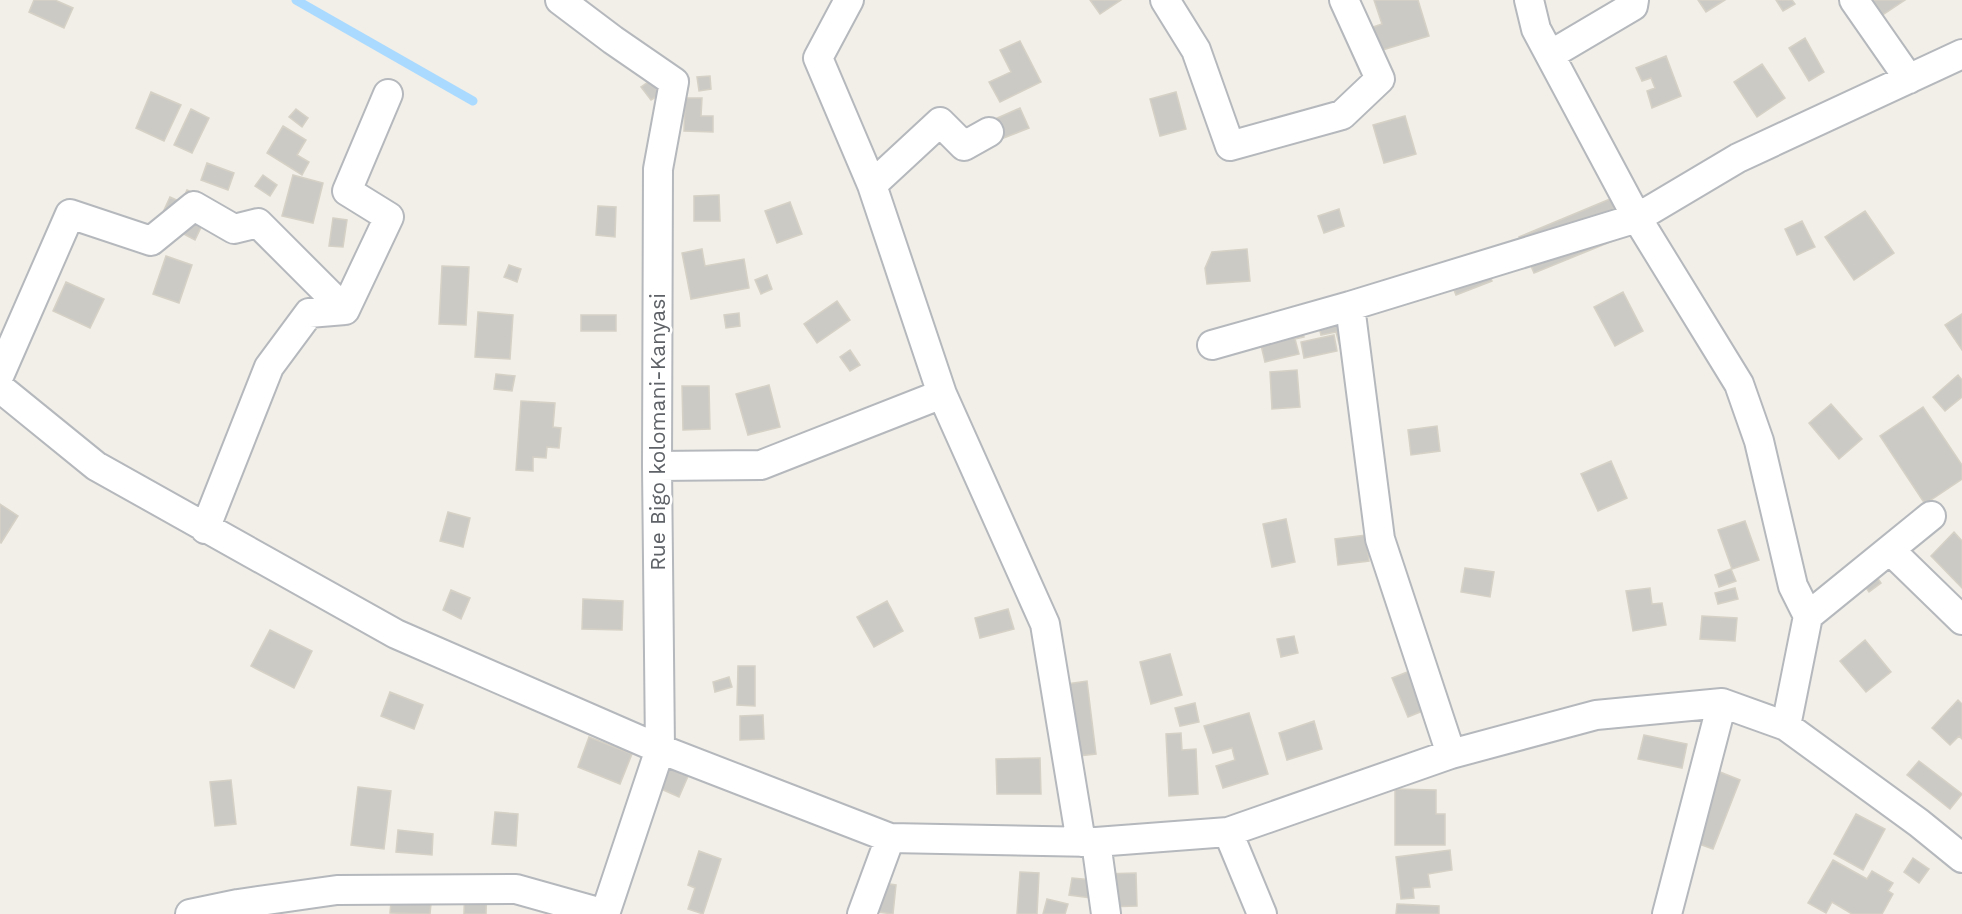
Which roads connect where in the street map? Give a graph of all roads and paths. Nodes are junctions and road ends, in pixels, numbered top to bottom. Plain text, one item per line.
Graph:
1 (560, 0) edge
2 (849, 0) edge
3 (1165, 0) edge
4 (1344, 0) edge
5 (1529, 0) edge
6 (1634, 0) edge
7 (1854, 0) edge
8 (1962, 54) edge
9 (1550, 55) junction
10 (1909, 79) junction
11 (388, 94) dead end
12 (989, 132) dead end
13 (872, 185) junction
14 (1637, 218) junction
15 (1350, 306) junction
16 (345, 310) junction
17 (1212, 345) dead end
18 (0, 374) edge
19 (0, 388) edge
20 (942, 394) junction
21 (657, 466) junction
22 (1931, 516) dead end
23 (206, 529) junction
24 (1890, 550) junction
25 (1808, 616) junction
26 (1962, 620) edge
27 (1722, 703) junction
28 (1786, 726) junction
29 (660, 749) junction
30 (1451, 754) junction
31 (1228, 832) junction
32 (890, 838) junction
33 (1089, 842) junction
34 (1962, 858) edge
35 (238, 909) edge
36 (190, 914) edge
37 (604, 914) edge
38 (862, 914) edge
39 (1106, 914) edge
40 (1263, 914) edge
41 (1667, 914) edge

1 - 21 street, Rue Bigo kolomani-Kanyasi
2 - 13 street
3 - 4 street
5 - 9 street
6 - 9 street
7 - 10 street
8 - 10 street
9 - 14 street
10 - 14 street
11 - 16 street
12 - 13 street
13 - 20 street
14 - 15 street
14 - 25 street
15 - 17 street
15 - 30 street
16 - 18 street
16 - 23 street
19 - 23 street
20 - 21 street
20 - 33 street
21 - 29 street, Rue Bigo kolomani-Kanyasi
22 - 24 street
23 - 29 street
24 - 25 street
24 - 26 street
25 - 28 street
27 - 28 street
27 - 30 street
27 - 41 street
28 - 34 street
29 - 32 street
29 - 37 street, Rue Bigo kolomani-Kanyasi
30 - 31 street
31 - 33 street
31 - 40 street
32 - 33 street
32 - 38 street
33 - 39 street
35 - 36 street
35 - 37 street

